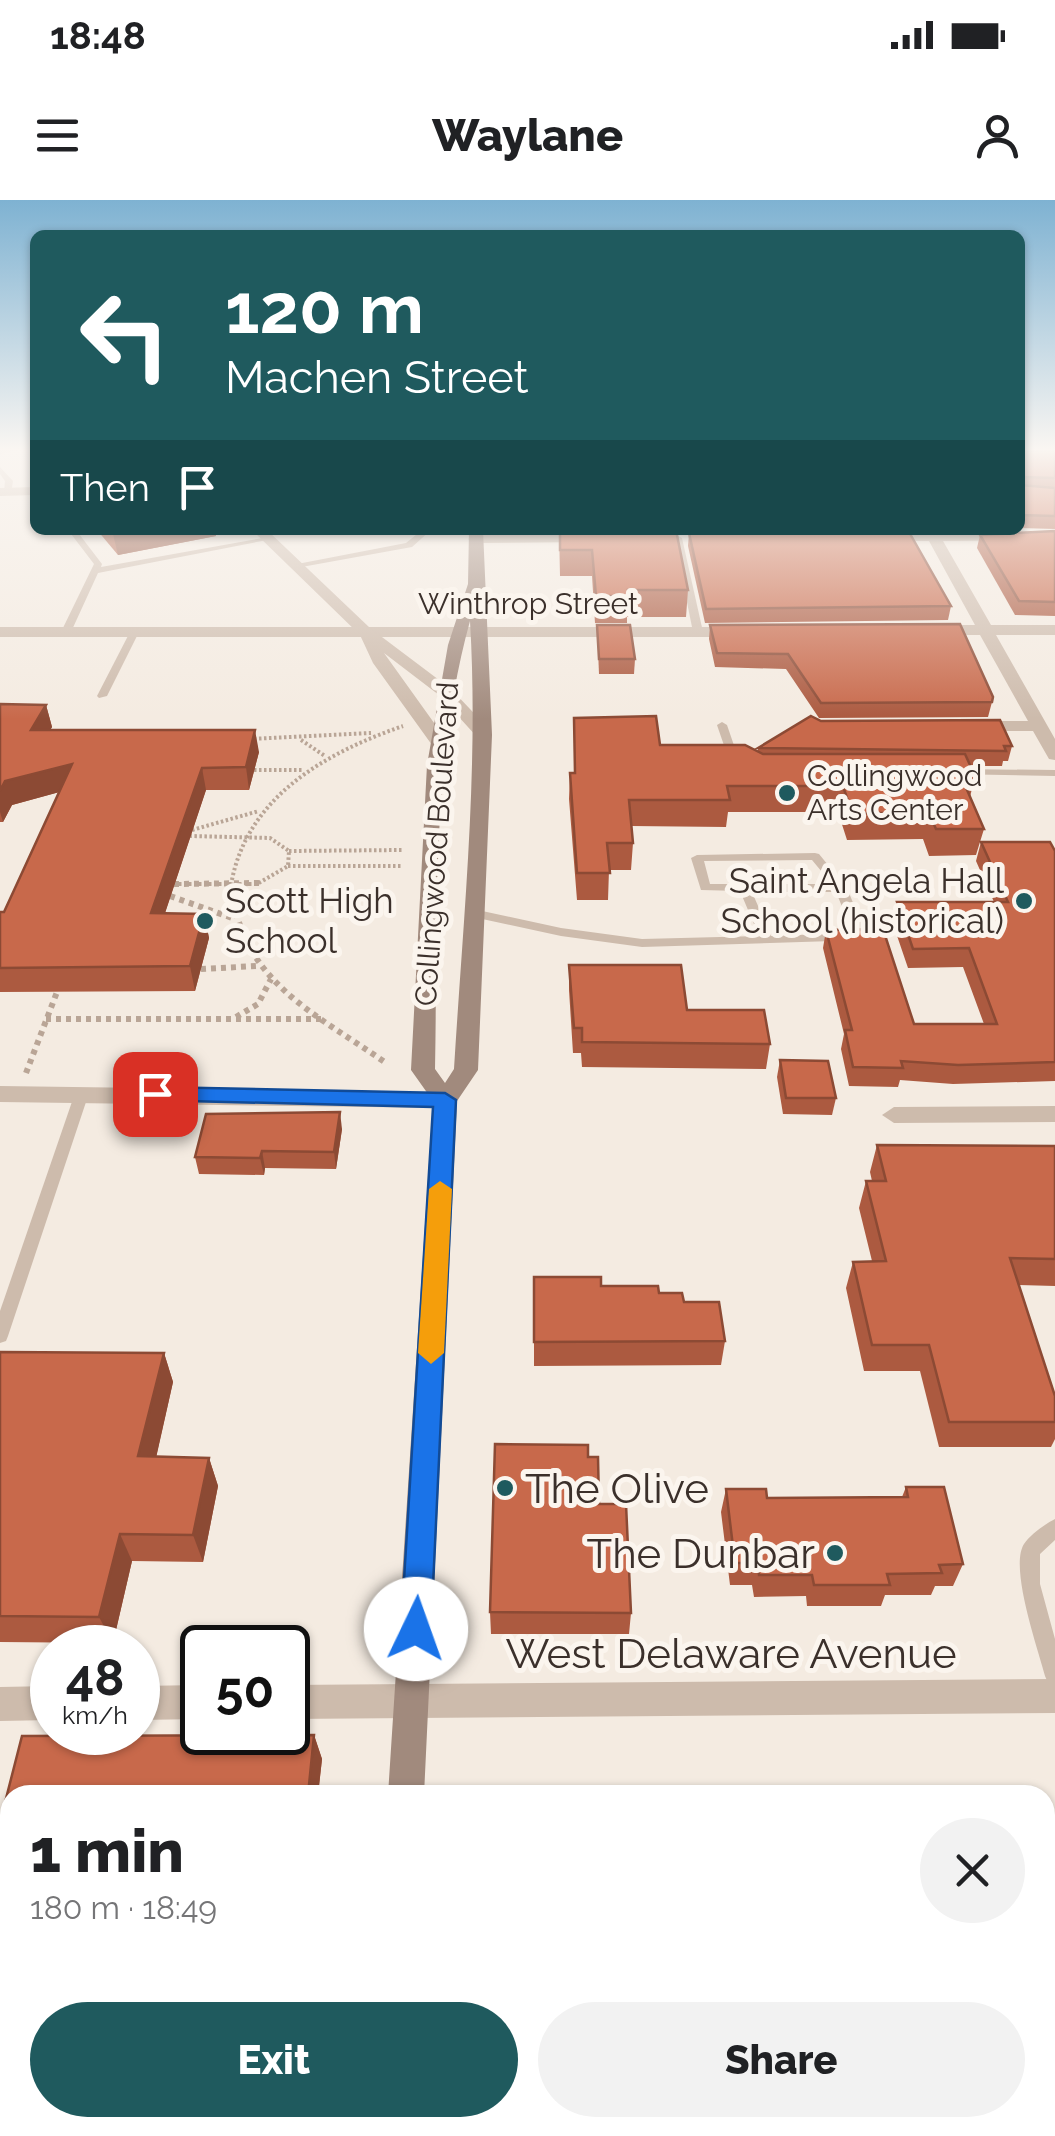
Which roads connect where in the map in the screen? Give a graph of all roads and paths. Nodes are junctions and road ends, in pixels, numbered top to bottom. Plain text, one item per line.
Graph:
1 (78, 538) edge
2 (244, 538) edge
3 (268, 538) edge
4 (417, 538) edge
5 (475, 538) edge
6 (678, 538) edge
7 (935, 538) edge
8 (296, 565) junction
9 (95, 571) junction
10 (473, 584) junction
11 (365, 630) junction
12 (986, 630) junction
13 (1055, 630) edge
14 (904, 631) edge
15 (0, 632) edge
16 (66, 632) junction
17 (134, 632) junction
18 (458, 632) junction
19 (698, 632) junction
20 (754, 632) edge
21 (482, 633) junction
22 (445, 692) junction
23 (102, 696) dead end
24 (404, 725) dead end
25 (722, 725) dead end
26 (952, 726) edge
27 (1038, 726) junction
28 (377, 733) junction
29 (483, 733) junction
30 (246, 739) edge
31 (300, 740) junction
32 (438, 741) junction
33 (1055, 754) edge
34 (325, 756) junction
35 (746, 767) edge
36 (254, 770) edge
37 (305, 770) junction
38 (946, 772) edge
39 (1055, 773) edge
40 (260, 810) junction
41 (245, 836) junction
42 (402, 850) dead end
43 (289, 851) junction
44 (288, 866) junction
45 (402, 866) dead end
46 (174, 884) edge
47 (231, 884) junction
48 (744, 888) junction
49 (841, 888) junction
50 (170, 896) dead end
51 (430, 903) junction
52 (473, 914) junction
53 (236, 919) junction
54 (766, 938) junction
55 (257, 966) junction
56 (201, 969) dead end
57 (272, 979) junction
58 (56, 992) edge
59 (326, 1018) junction
60 (46, 1019) junction
61 (233, 1019) junction
62 (386, 1063) dead end
63 (26, 1074) dead end
64 (82, 1093) junction
65 (0, 1094) edge
66 (445, 1100) junction
67 (1055, 1114) edge
68 (894, 1115) dead end
69 (0, 1336) edge
70 (1055, 1528) edge
71 (1055, 1676) edge
72 (1055, 1696) edge
73 (412, 1701) junction
74 (310, 1702) edge
75 (0, 1704) edge
76 (30, 1704) edge
77 (407, 1785) edge

1 - 9 lane
2 - 9 lane
3 - 8 street
4 - 8 lane
5 - 10 main road, Collingwood Boulevard
6 - 19 lane
7 - 12 street
8 - 11 street
9 - 16 lane
10 - 18 main road, Collingwood Boulevard
10 - 21 main road, Collingwood Boulevard
11 - 17 street, Winthrop Street
11 - 18 street, Winthrop Street
11 - 22 street
11 - 32 street
12 - 13 street
12 - 14 street
12 - 27 street
15 - 16 street, Winthrop Street
16 - 17 street, Winthrop Street
17 - 23 lane
18 - 21 street, Winthrop Street
18 - 22 main road, Collingwood Boulevard
19 - 20 street, Winthrop Street
19 - 21 street, Winthrop Street
21 - 29 main road, Collingwood Boulevard
22 - 29 street
22 - 32 main road, Collingwood Boulevard
24 - 28 path
25 - 35 lane
26 - 27 street
27 - 33 street
28 - 31 path
28 - 34 path
29 - 52 main road, Collingwood Boulevard
30 - 31 path
31 - 34 path
32 - 51 main road, Collingwood Boulevard
34 - 37 path
36 - 37 path
37 - 40 path
38 - 39 lane
40 - 41 path
40 - 41 path
41 - 43 path
41 - 47 path
42 - 43 path
43 - 44 path
44 - 45 path
44 - 47 path
46 - 47 path
47 - 53 path
48 - 49 lane
48 - 49 lane
48 - 54 lane
49 - 54 lane
50 - 53 path
51 - 52 main road
51 - 66 main road, Collingwood Boulevard
52 - 54 lane
52 - 66 main road, Collingwood Boulevard
53 - 55 path
55 - 56 path
55 - 57 path
57 - 59 path
57 - 61 path
58 - 60 path
59 - 61 path
59 - 62 path
60 - 61 path
60 - 63 path
64 - 65 street
64 - 66 street
64 - 69 lane
66 - 73 main road, Collingwood Boulevard
67 - 68 street
70 - 71 lane
72 - 73 street, West Delaware Avenue
73 - 74 street, West Delaware Avenue
73 - 77 main road, Collingwood Boulevard
75 - 76 street

